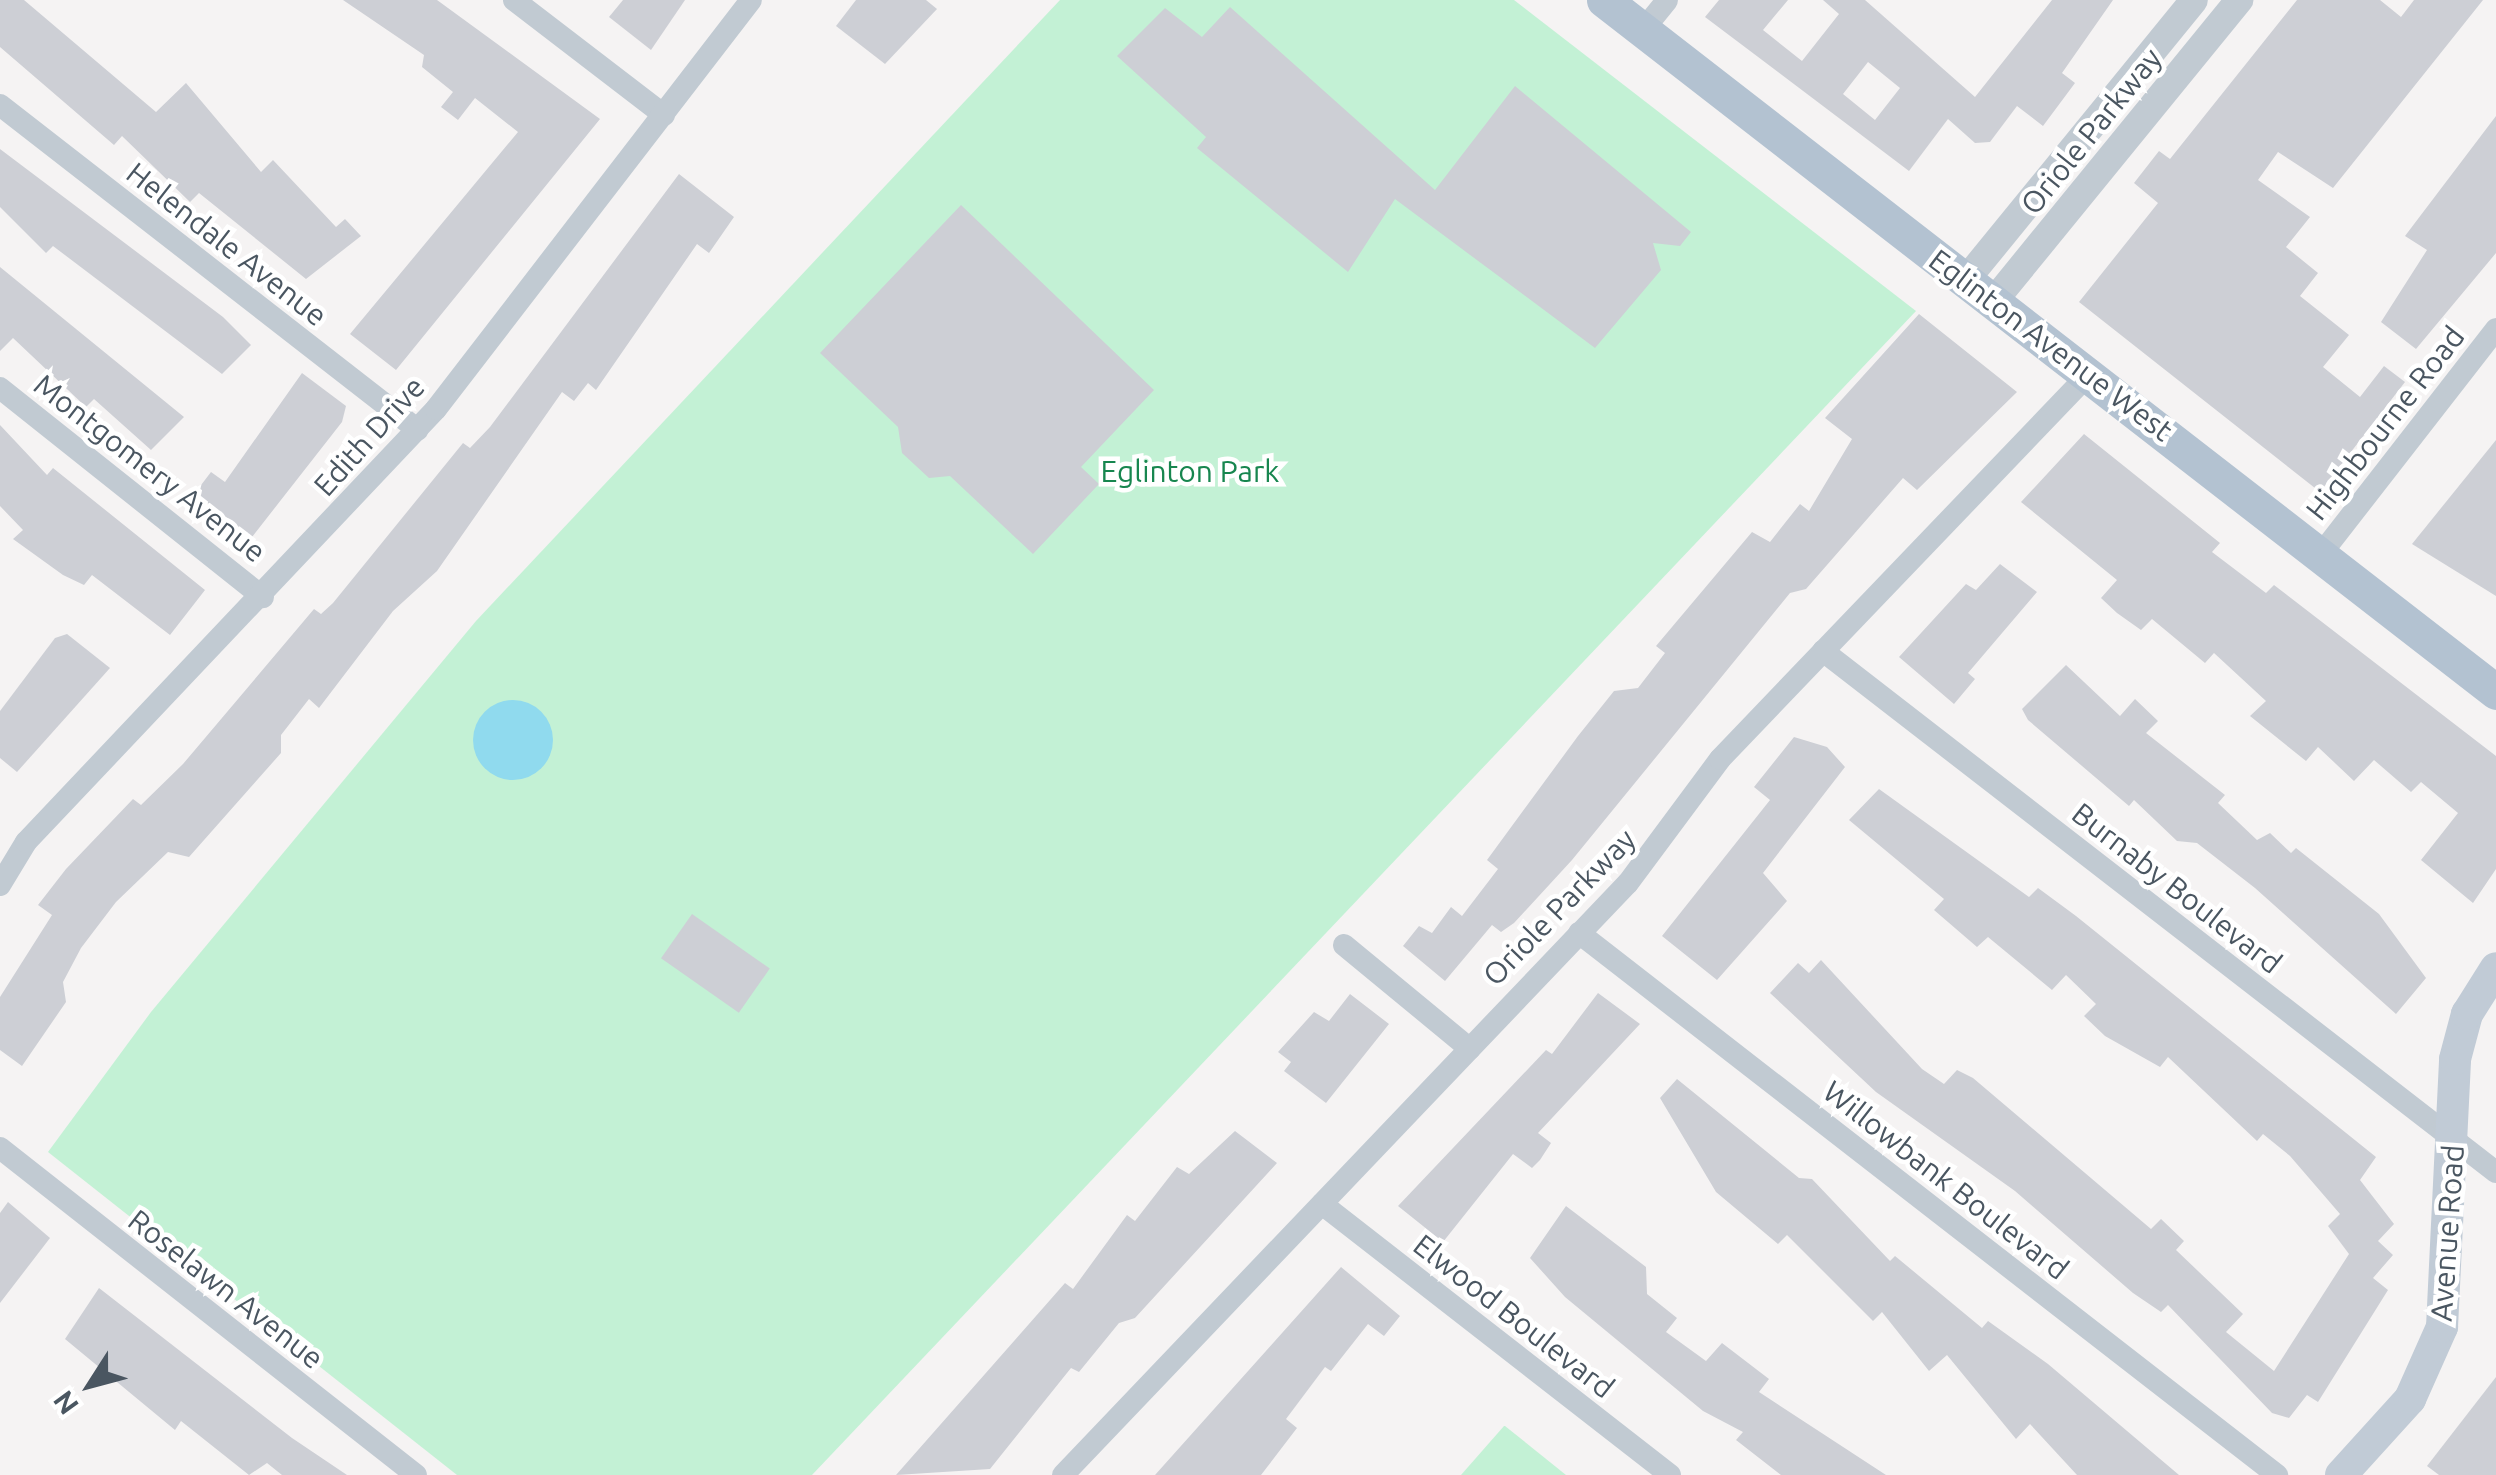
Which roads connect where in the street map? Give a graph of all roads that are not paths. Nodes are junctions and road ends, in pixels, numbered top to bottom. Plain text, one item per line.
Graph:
1 (514, 0) edge
2 (751, 0) edge
3 (1604, 0) edge
4 (1667, 0) edge
5 (2194, 0) edge
6 (2240, 0) edge
7 (1643, 30) junction
8 (0, 105) edge
9 (664, 115) junction
10 (2028, 200) junction
11 (2057, 223) junction
12 (1979, 292) junction
13 (2496, 329) edge
14 (2089, 374) junction
15 (0, 388) edge
16 (418, 430) junction
17 (2320, 554) junction
18 (263, 597) junction
19 (1822, 651) junction
20 (2496, 692) edge
21 (0, 884) edge
22 (1579, 932) junction
23 (1344, 945) dead end
24 (2496, 968) edge
25 (1470, 1049) junction
26 (2454, 1138) junction
27 (0, 1148) edge
28 (2496, 1172) edge
29 (1322, 1204) junction
30 (416, 1475) edge
31 (1063, 1475) edge
32 (1670, 1475) edge
33 (2277, 1475) edge
34 (2341, 1475) edge

1 - 9 street
2 - 9 street, Edith Drive
3 - 7 main road, Eglinton Avenue West
4 - 7 street
5 - 10 street, Oriole Parkway
6 - 11 street, Oriole Parkway
7 - 12 main road, Eglinton Avenue West
8 - 16 street, Helendale Avenue
9 - 16 street, Edith Drive
10 - 11 street
10 - 12 street, Oriole Parkway
11 - 12 street, Oriole Parkway
12 - 14 main road, Eglinton Avenue West
13 - 17 street, Highbourne Road
14 - 17 main road, Eglinton Avenue West
14 - 19 street, Oriole Parkway
15 - 18 street, Montgomery Avenue
16 - 18 street, Edith Drive
17 - 20 main road, Eglinton Avenue West
18 - 21 street, Edith Drive
19 - 22 street, Oriole Parkway
19 - 26 street, Burnaby Boulevard
22 - 25 street, Oriole Parkway
22 - 33 street, Willowbank Boulevard
23 - 25 street
24 - 26 main road, Avenue Road
25 - 29 street, Oriole Parkway
26 - 28 street, Burnaby Boulevard
26 - 34 main road, Avenue Road
27 - 30 street, Roselawn Avenue
29 - 31 street, Oriole Parkway
29 - 32 street, Elwood Boulevard

